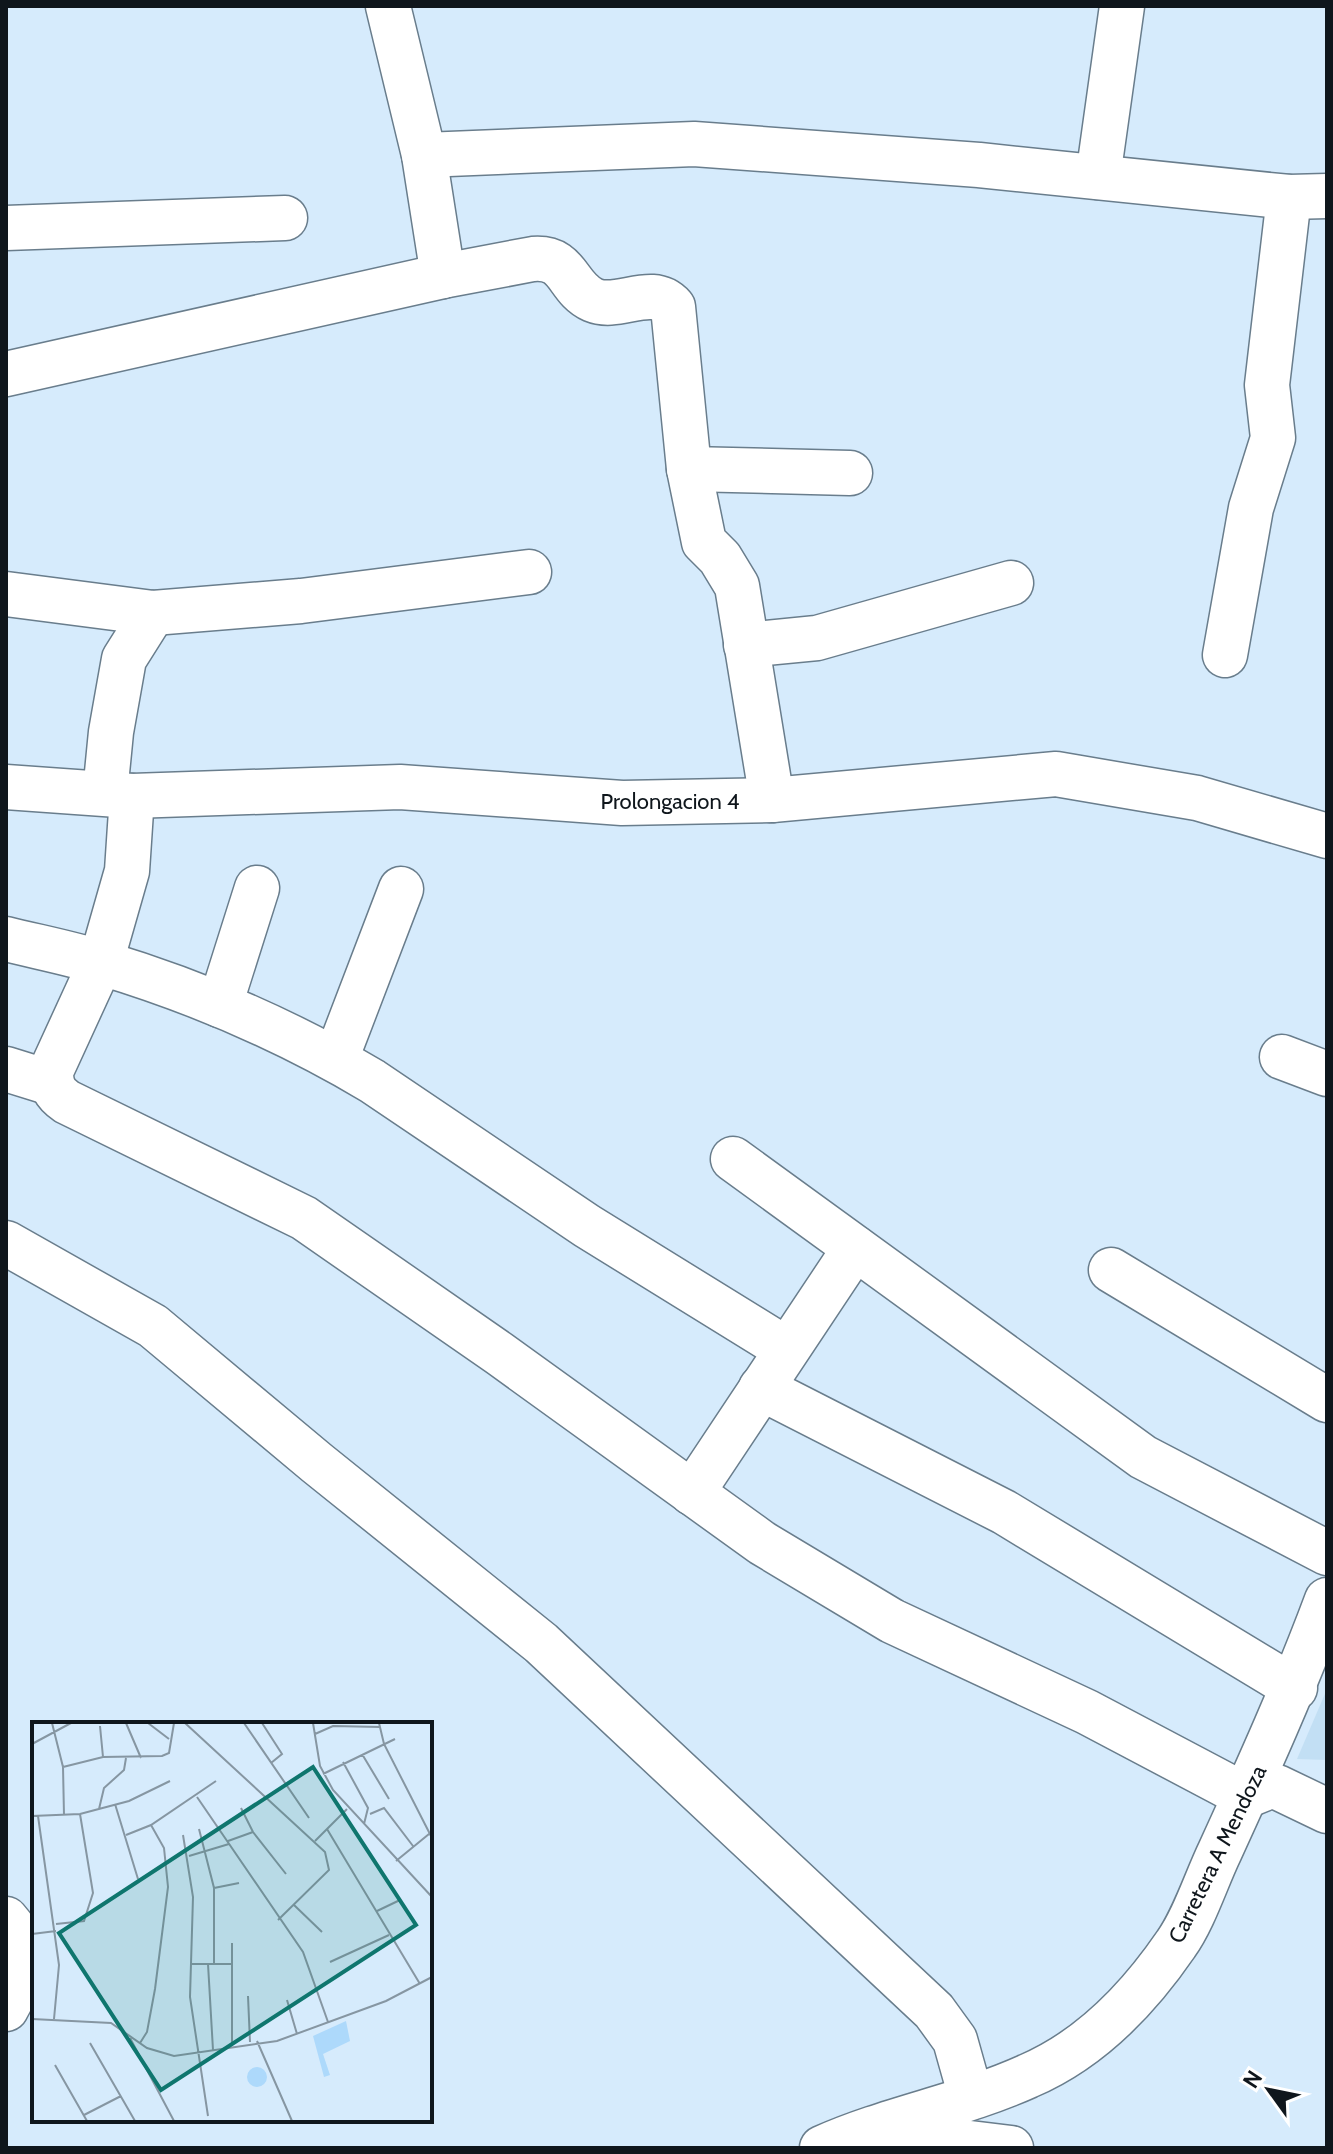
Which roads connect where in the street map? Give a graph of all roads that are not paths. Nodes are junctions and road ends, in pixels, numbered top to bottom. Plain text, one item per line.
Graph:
1 (388, 6) edge
2 (1122, 6) edge
3 (424, 155) junction
4 (1098, 177) junction
5 (1308, 196) edge
6 (285, 218) dead end
7 (6, 228) edge
8 (443, 276) junction
9 (6, 374) edge
10 (689, 469) junction
11 (850, 473) dead end
12 (529, 572) dead end
13 (1011, 583) dead end
14 (6, 594) edge
15 (153, 613) junction
16 (746, 645) junction
17 (1225, 655) dead end
18 (6, 787) edge
19 (119, 794) junction
20 (772, 800) junction
21 (1327, 836) edge
22 (257, 888) dead end
23 (401, 889) dead end
24 (6, 939) edge
25 (101, 962) junction
26 (220, 1005) junction
27 (1282, 1057) dead end
28 (336, 1059) junction
29 (6, 1069) edge
30 (1327, 1074) edge
31 (51, 1083) junction
32 (733, 1159) dead end
33 (6, 1243) edge
34 (855, 1248) junction
35 (1111, 1270) dead end
36 (786, 1349) junction
37 (761, 1388) junction
38 (1327, 1400) edge
39 (692, 1493) junction
40 (1327, 1553) edge
41 (1327, 1600) edge
42 (1295, 1688) junction
43 (1246, 1796) junction
44 (1327, 1811) edge
45 (6, 1919) edge
46 (6, 2009) edge
47 (971, 2097) junction
48 (862, 2130) junction
49 (822, 2148) edge
50 (1011, 2148) edge

1 - 3 street
2 - 4 street
3 - 4 street
3 - 8 street
4 - 5 street
5 - 17 street
6 - 7 street
8 - 9 street
8 - 10 street
10 - 11 street
10 - 16 street
12 - 15 street
13 - 16 street
14 - 15 street
15 - 19 street
16 - 20 street
18 - 19 street, Prolongacion 4
19 - 20 street, Prolongacion 4
19 - 25 street
20 - 21 street, Prolongacion 4
22 - 26 street
23 - 28 street
24 - 25 street
25 - 26 street
25 - 31 street
26 - 28 street
27 - 30 street
28 - 36 street
29 - 31 street
31 - 39 street
32 - 34 street
33 - 47 street
34 - 36 street
34 - 40 street
35 - 38 street
36 - 37 street
37 - 39 street
37 - 42 street
39 - 43 street
41 - 42 street, Carretera A Mendoza
42 - 43 street, Carretera A Mendoza
43 - 44 street
43 - 47 street, Carretera A Mendoza
45 - 46 street
47 - 48 street, Carretera A Mendoza
48 - 49 street, Carretera A Mendoza
48 - 50 street

